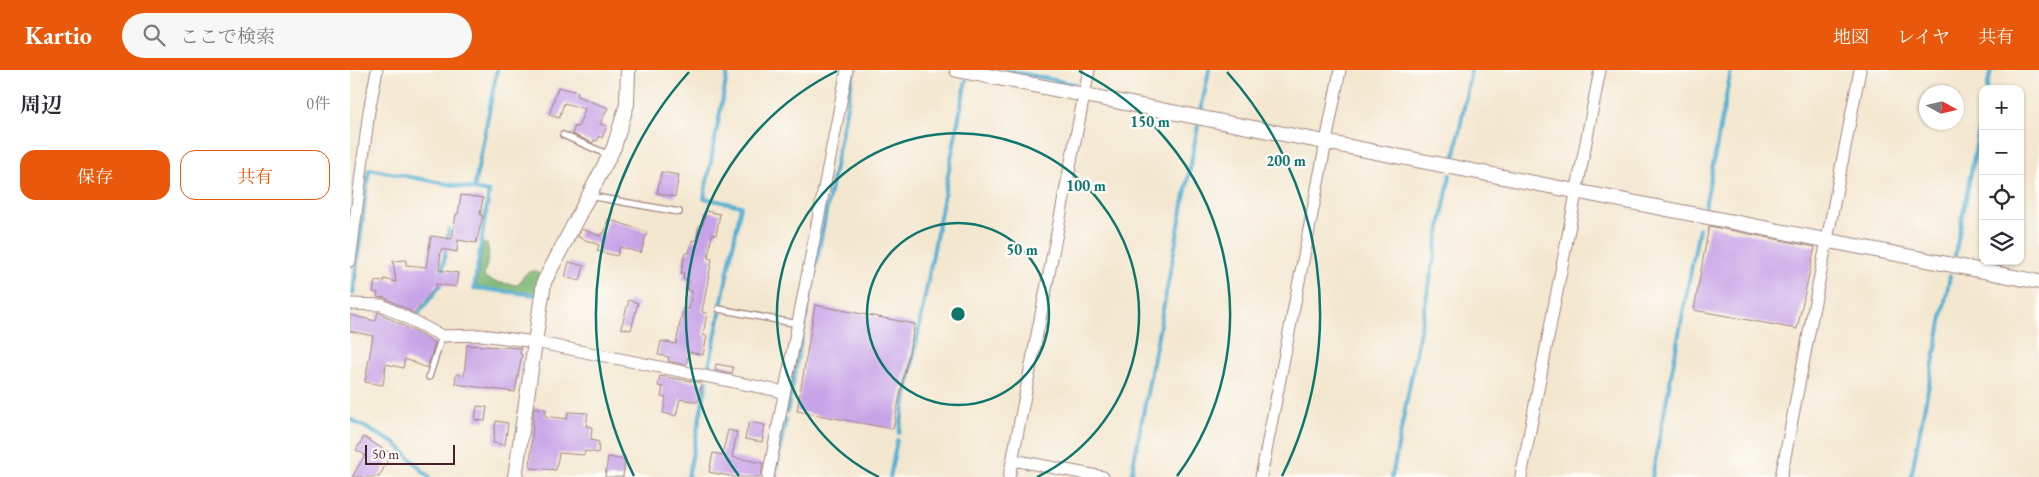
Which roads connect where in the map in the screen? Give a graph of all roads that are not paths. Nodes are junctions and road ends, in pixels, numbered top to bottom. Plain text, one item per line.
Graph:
1 (377, 70) edge
2 (628, 70) edge
3 (847, 70) edge
4 (957, 70) edge
5 (1089, 70) edge
6 (1340, 70) edge
7 (1600, 70) edge
8 (1860, 70) edge
9 (1084, 95) junction
10 (563, 135) dead end
11 (1326, 142) junction
12 (610, 155) junction
13 (1576, 190) junction
14 (588, 196) junction
15 (679, 212) dead end
16 (1827, 239) junction
17 (350, 261) edge
18 (2039, 282) edge
19 (350, 304) edge
20 (719, 309) dead end
21 (798, 324) junction
22 (442, 336) junction
23 (535, 342) junction
24 (429, 377) dead end
25 (784, 392) junction
26 (1013, 460) junction
27 (515, 477) edge
28 (768, 477) edge
29 (1009, 477) edge
30 (1103, 477) edge
31 (1262, 477) edge
32 (1521, 477) edge
33 (1781, 477) edge

1 - 17 street
2 - 12 street
3 - 21 street
4 - 9 street
5 - 9 street
6 - 11 street
7 - 13 street
8 - 16 street
9 - 11 street
9 - 26 street
10 - 12 lane
11 - 13 street
11 - 31 street
12 - 14 street
13 - 16 street
13 - 32 street
14 - 15 lane
14 - 23 street
16 - 18 street
16 - 33 street
19 - 22 street
20 - 21 lane
21 - 25 street
22 - 23 street
22 - 24 lane
23 - 25 street
23 - 27 street
25 - 28 street
26 - 29 street
26 - 30 street

